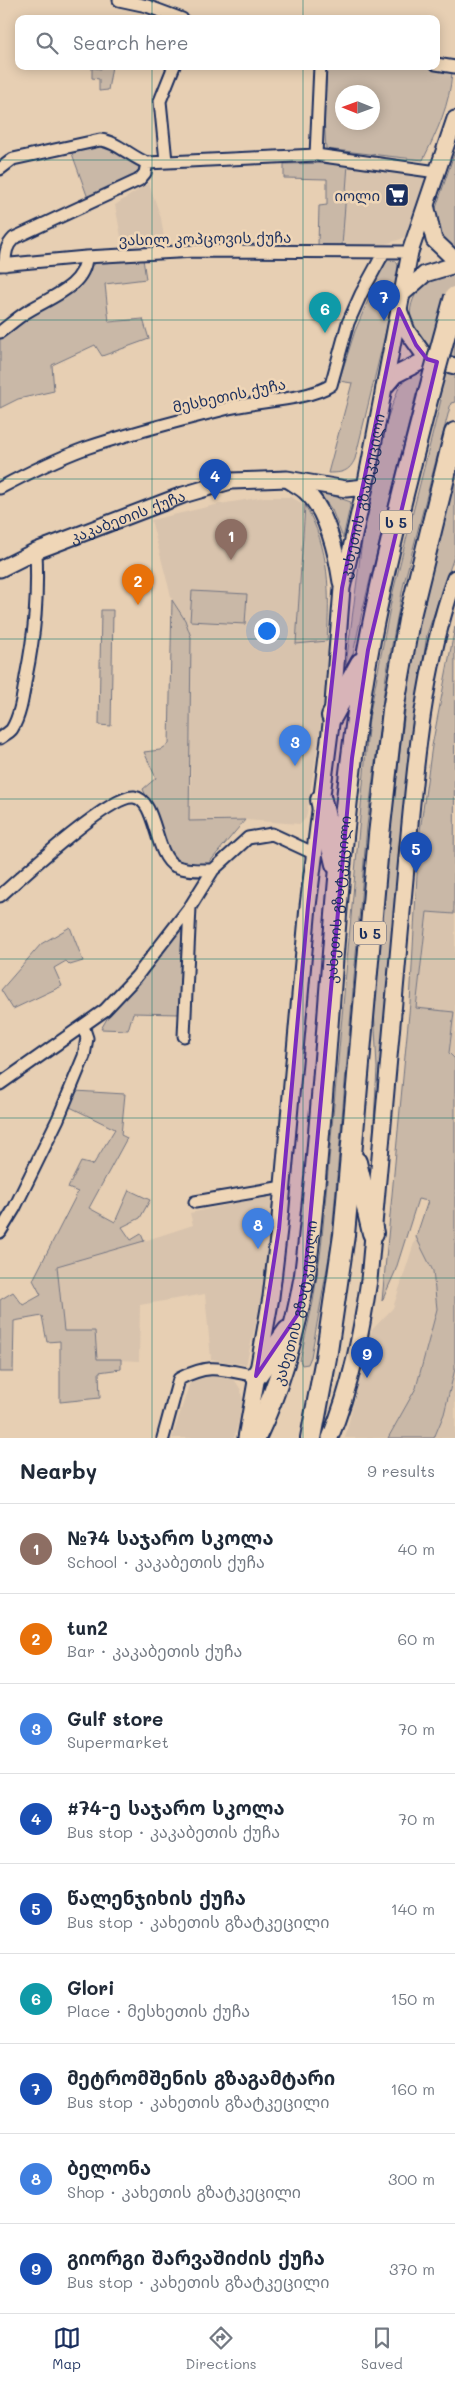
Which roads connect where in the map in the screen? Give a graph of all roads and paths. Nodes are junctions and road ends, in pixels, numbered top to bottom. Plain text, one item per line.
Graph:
1 (119, 0) edge
2 (171, 15) edge
3 (440, 65) edge
4 (455, 67) edge
5 (172, 70) edge
6 (320, 70) edge
7 (455, 119) edge
8 (316, 155) junction
9 (166, 161) junction
10 (147, 163) junction
11 (0, 169) edge
12 (437, 172) junction
13 (427, 207) junction
14 (384, 252) junction
15 (410, 252) junction
16 (86, 257) junction
17 (455, 260) edge
18 (2, 265) edge
19 (455, 265) edge
20 (402, 294) junction
21 (455, 297) edge
22 (399, 309) junction
23 (0, 332) edge
24 (427, 359) junction
25 (455, 366) edge
26 (383, 389) junction
27 (455, 433) edge
28 (287, 479) junction
29 (365, 487) junction
30 (0, 488) edge
31 (36, 551) junction
32 (0, 569) edge
33 (455, 578) edge
34 (342, 588) junction
35 (368, 650) junction
36 (332, 716) junction
37 (0, 738) edge
38 (321, 800) junction
39 (313, 853) junction
40 (213, 870) junction
41 (340, 880) junction
42 (0, 896) edge
43 (190, 907) junction
44 (83, 1026) junction
45 (184, 1036) dead end
46 (0, 1084) edge
47 (352, 1144) junction
48 (283, 1187) junction
49 (195, 1202) dead end
50 (0, 1232) edge
51 (373, 1233) junction
52 (298, 1314) junction
53 (256, 1376) junction
54 (163, 1438) edge
55 (246, 1438) edge
56 (255, 1438) edge
57 (311, 1438) edge
58 (330, 1438) edge

1 - 2 street
3 - 4 street
5 - 9 street
6 - 8 street
7 - 12 street, კახეთის გზატკეცილი
8 - 9 street
8 - 12 street
9 - 10 street
10 - 11 street
10 - 18 street
12 - 13 street, კახეთის გზატკეცილი
13 - 15 street, კახეთის გზატკეცილი
13 - 17 street, კახეთის გზატკეცილი
14 - 15 street, ვასილ კოპცოვის ქუჩა
14 - 16 street, ვასილ კოპცოვის ქუჩა
14 - 30 street, მესხეთის ქუჩა
15 - 20 street, კახეთის გზატკეცილი
16 - 18 street, ვასილ კოპცოვის ქუჩა
16 - 23 street
19 - 20 street
20 - 22 street, კახეთის გზატკეცილი
21 - 35 highway, კახეთის გზატკეცილი / ს 5, bridge
22 - 24 street
22 - 26 street, კახეთის გზატკეცილი
24 - 25 street
24 - 26 street
26 - 29 street, კახეთის გზატკეცილი
27 - 47 highway, ს 5
28 - 29 street, კაკაბეთის ქუჩა
28 - 31 street, კაკაბეთის ქუჩა
28 - 34 street
29 - 34 street, კახეთის გზატკეცილი
31 - 32 street, კაკაბეთის ქუჩა
31 - 37 street
33 - 51 street
34 - 36 street, კახეთის გზატკეცილი
35 - 36 highway
35 - 41 highway, კახეთის გზატკეცილი / ს 5
36 - 38 street, კახეთის გზატკეცილი
38 - 39 street, კახეთის გზატკეცილი
38 - 41 highway
39 - 40 street
39 - 48 street, კახეთის გზატკეცილი
40 - 42 street
40 - 43 street
41 - 52 highway, კახეთის გზატკეცილი / ს 5
43 - 44 street
43 - 45 street
44 - 46 street
44 - 50 street
47 - 51 highway
47 - 57 highway, ს 5
48 - 49 street
48 - 53 street, კახეთის გზატკეცილი
51 - 58 street
52 - 53 highway
52 - 56 highway, კახეთის გზატკეცილი / ს 5
53 - 54 street
53 - 55 street, კახეთის გზატკეცილი

